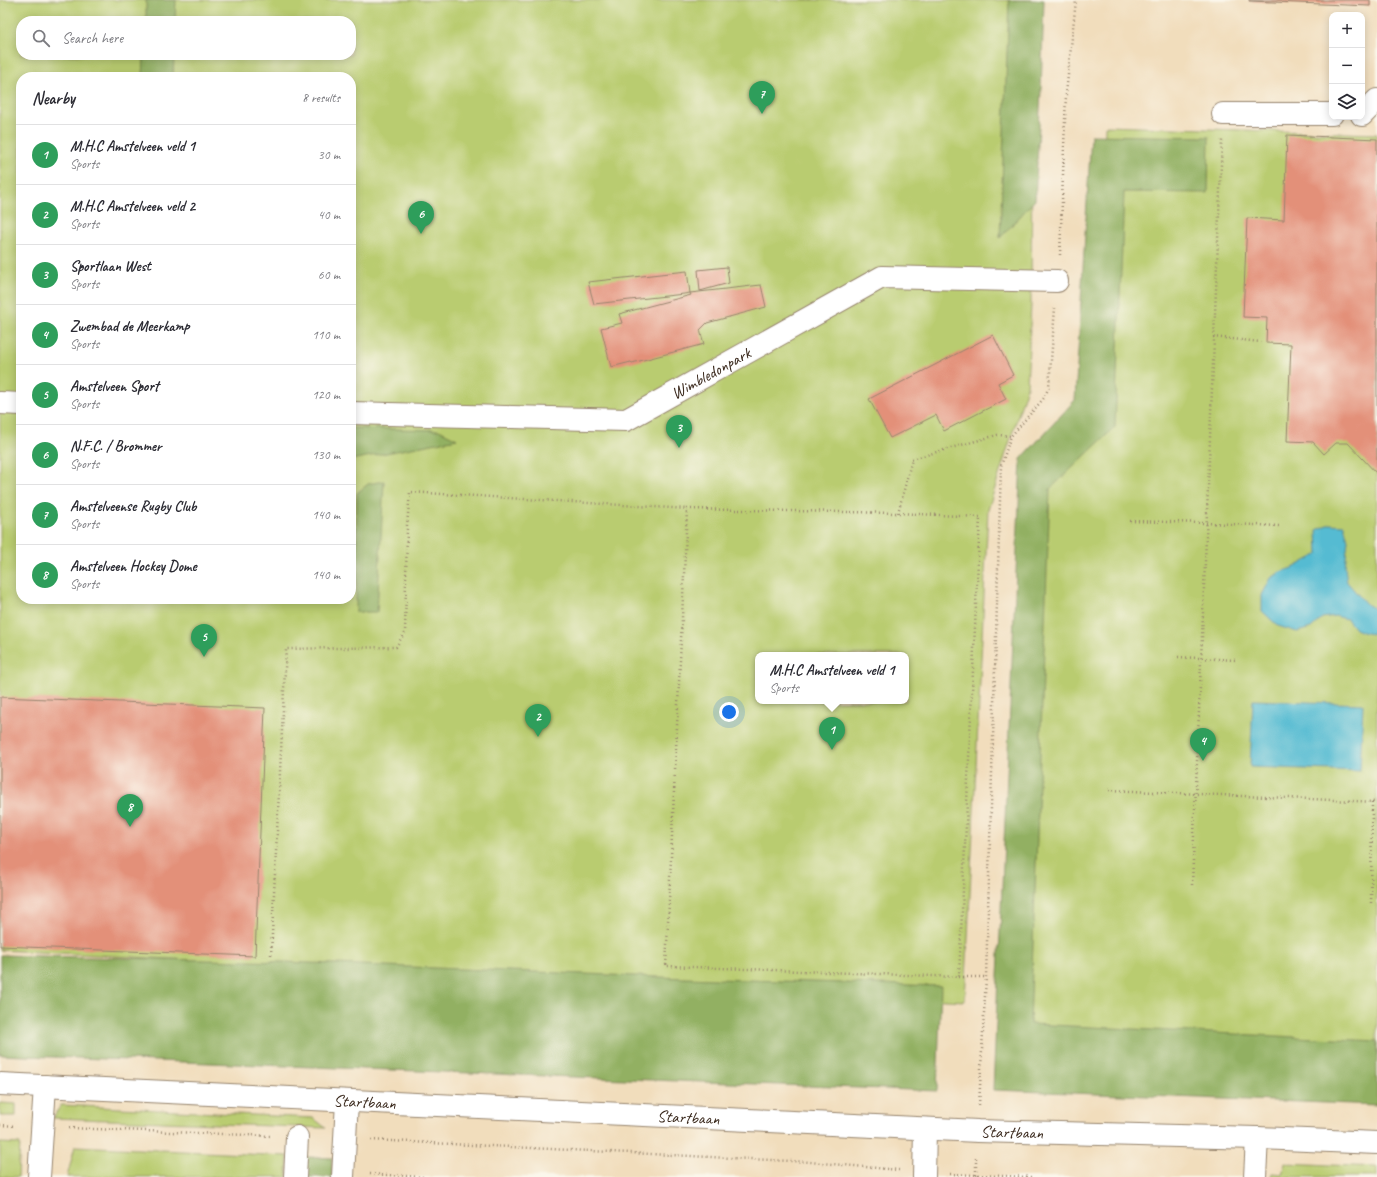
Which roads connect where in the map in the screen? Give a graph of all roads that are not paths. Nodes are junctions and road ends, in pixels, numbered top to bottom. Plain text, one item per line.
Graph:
1 (1377, 100) edge
2 (1365, 111) edge
3 (1223, 114) road end
4 (1329, 114) edge
5 (1057, 280) road end
6 (0, 403) edge
7 (16, 404) edge
8 (356, 413) edge
9 (0, 1084) edge
10 (45, 1086) junction
11 (347, 1101) junction
12 (925, 1129) junction
13 (297, 1137) road end
14 (1257, 1138) junction
15 (1377, 1143) edge
16 (343, 1175) edge
17 (924, 1175) edge
18 (39, 1177) edge
19 (295, 1177) edge
20 (1255, 1177) edge

1 - 2 street
3 - 4 street
5 - 8 street, Wimbledonpark
6 - 7 street
9 - 10 street, Startbaan
10 - 11 street, Startbaan
10 - 18 street
11 - 12 street, Startbaan
11 - 16 street
12 - 14 street, Startbaan
12 - 17 street
13 - 19 street
14 - 15 street, Startbaan
14 - 20 street

